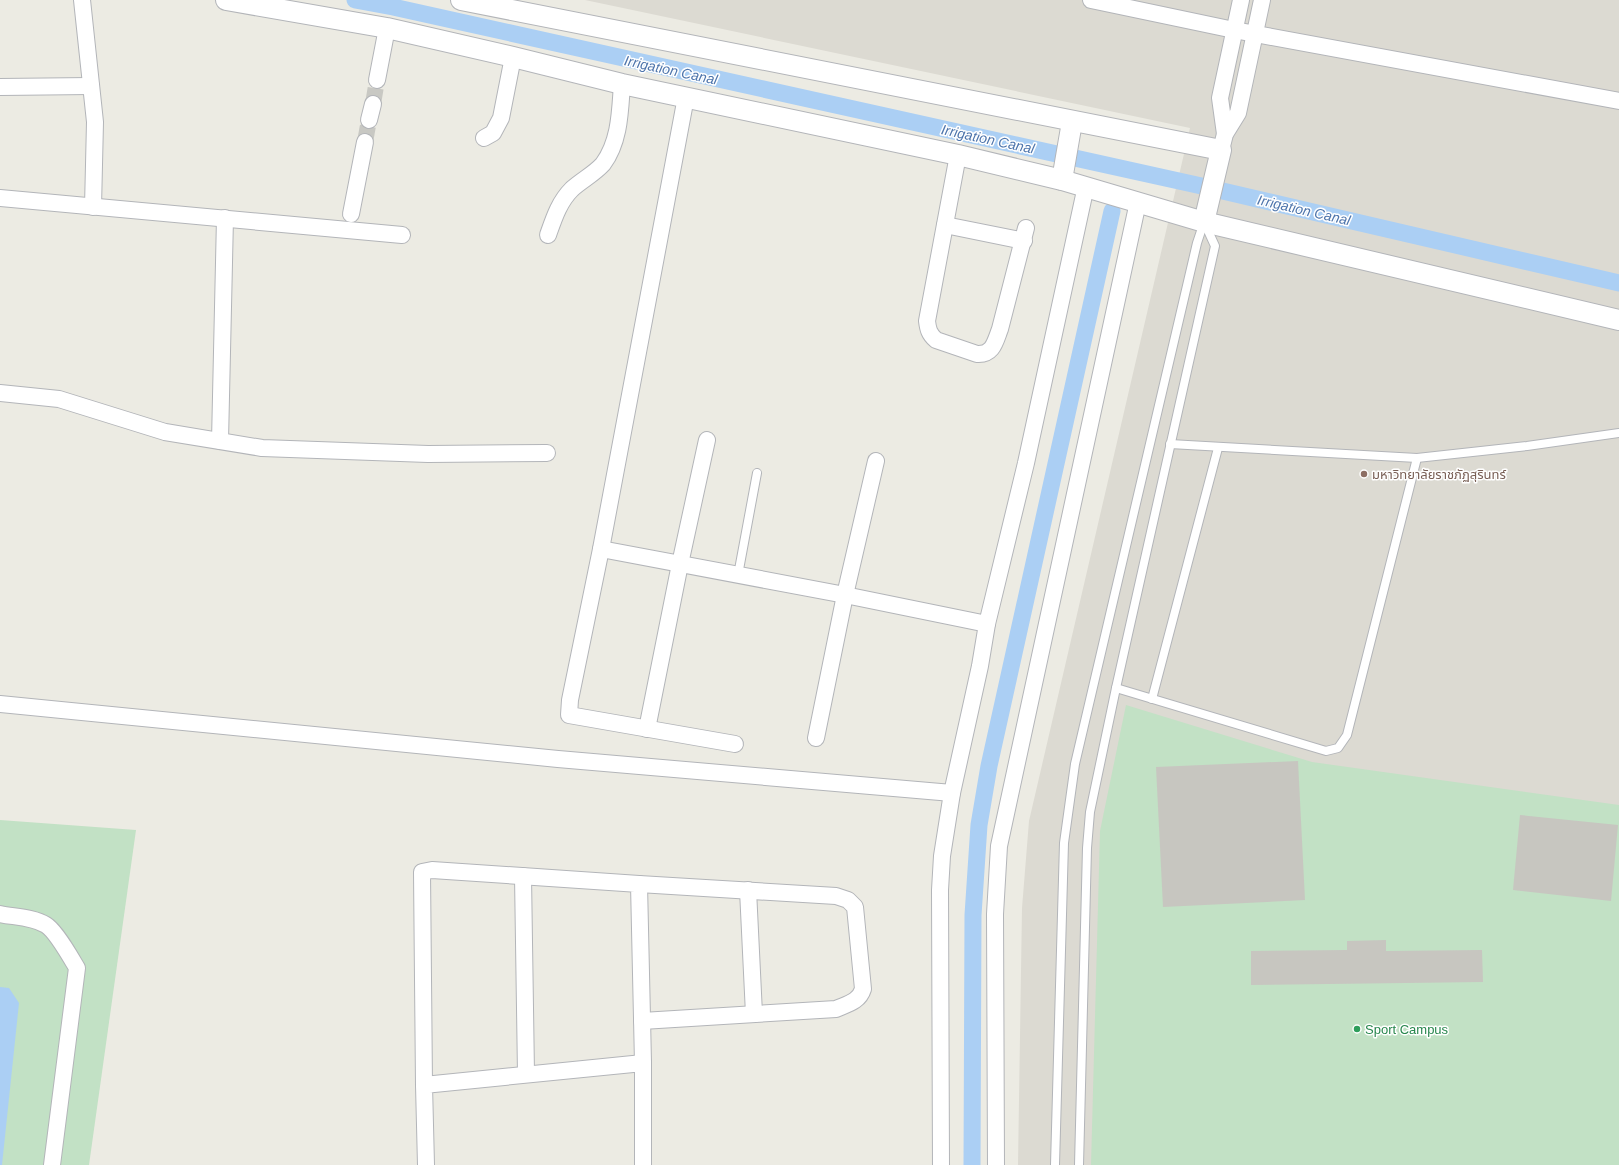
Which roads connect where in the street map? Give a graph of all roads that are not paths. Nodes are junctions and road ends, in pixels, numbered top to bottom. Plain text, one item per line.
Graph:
1 (82, 0) edge
2 (226, 0) edge
3 (461, 0) edge
4 (1091, 0) edge
5 (1240, 0) edge
6 (1262, 0) edge
7 (387, 28) junction
8 (1234, 30) junction
9 (1254, 32) junction
10 (513, 57) junction
11 (377, 80) tunnel mouth
12 (622, 84) junction
13 (91, 86) junction
14 (0, 87) edge
15 (686, 97) junction
16 (1619, 101) edge
17 (373, 104) tunnel mouth
18 (370, 120) tunnel mouth
19 (1071, 129) junction
20 (484, 138) dead end
21 (365, 142) tunnel mouth
22 (1221, 150) junction
23 (958, 155) junction
24 (1063, 175) junction
25 (1086, 186) junction
26 (0, 198) edge
27 (1138, 202) junction
28 (93, 207) junction
29 (351, 214) dead end
30 (1206, 216) junction
31 (225, 218) junction
32 (945, 225) junction
33 (402, 235) dead end
34 (548, 235) dead end
35 (1619, 320) edge
36 (0, 393) edge
37 (1619, 433) edge
38 (708, 440) dead end
39 (220, 441) junction
40 (1170, 444) junction
41 (1218, 448) junction
42 (547, 453) dead end
43 (1417, 458) junction
44 (876, 461) dead end
45 (757, 473) dead end
46 (601, 549) junction
47 (680, 564) junction
48 (738, 575) junction
49 (845, 595) junction
50 (987, 624) junction
51 (1116, 688) junction
52 (1152, 699) junction
53 (0, 704) edge
54 (646, 729) junction
55 (816, 738) dead end
56 (735, 744) dead end
57 (952, 793) junction
58 (523, 876) junction
59 (639, 884) junction
60 (748, 890) junction
61 (0, 914) edge
62 (754, 1014) junction
63 (642, 1021) junction
64 (643, 1063) junction
65 (526, 1074) junction
66 (424, 1085) junction
67 (52, 1165) edge
68 (426, 1165) edge
69 (643, 1165) edge
70 (940, 1165) edge
71 (996, 1165) edge
72 (1055, 1165) edge
73 (1079, 1165) edge

1 - 13 street
2 - 7 street
3 - 19 street
4 - 8 street
5 - 8 street
6 - 9 street
7 - 10 street
7 - 11 street
8 - 9 street
8 - 22 street
9 - 16 street
9 - 22 street
10 - 12 street
10 - 20 street
12 - 15 street
12 - 34 street
13 - 14 street
13 - 28 street
15 - 23 street
15 - 46 street
17 - 18 street
19 - 22 street
19 - 24 street
21 - 29 street
22 - 30 street
23 - 24 street
23 - 32 street
24 - 25 street
25 - 27 street
25 - 50 street
26 - 28 street
27 - 30 street
27 - 71 street
28 - 31 street
30 - 35 street
30 - 40 lane
30 - 72 lane
31 - 33 street
31 - 39 street
32 - 32 street
36 - 39 street
37 - 43 lane
38 - 47 street
39 - 42 street
40 - 41 lane
40 - 51 lane
41 - 43 lane
41 - 52 lane
43 - 52 lane
44 - 49 street
45 - 48 lane
46 - 47 street
46 - 54 street
47 - 48 street
47 - 54 street
48 - 49 street
49 - 50 street
49 - 55 street
50 - 57 street
51 - 52 lane
51 - 73 lane
53 - 57 street
54 - 56 street
57 - 70 street
58 - 59 street
58 - 65 street
58 - 66 street
59 - 60 street
59 - 63 street
60 - 62 street
60 - 62 street
61 - 67 street
62 - 63 street
63 - 64 street
64 - 65 street
64 - 69 street
65 - 66 street
66 - 68 street

